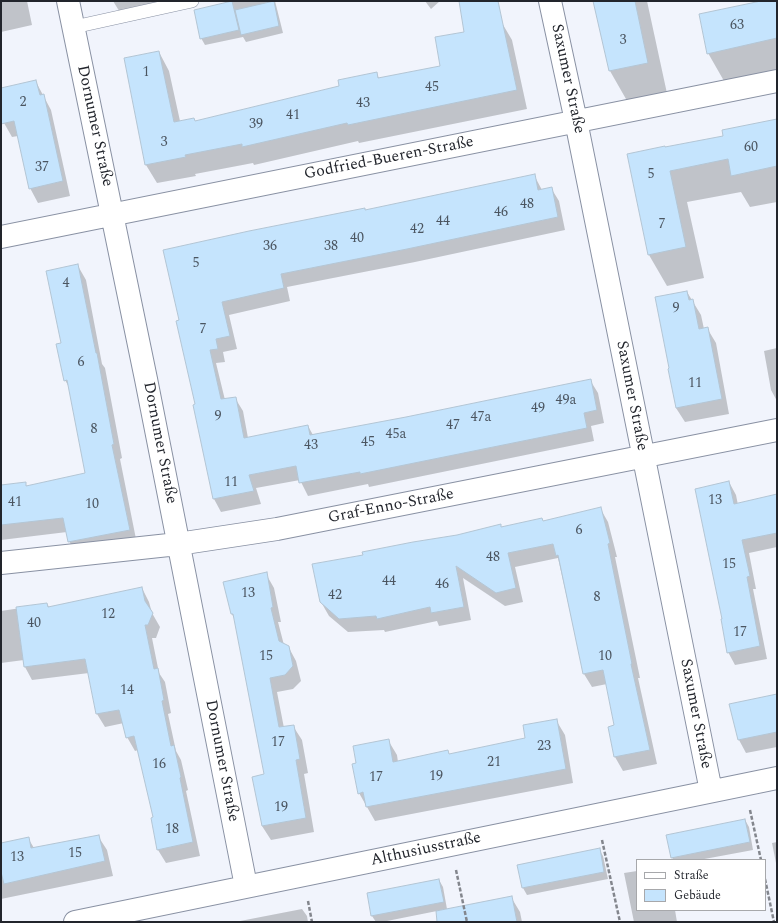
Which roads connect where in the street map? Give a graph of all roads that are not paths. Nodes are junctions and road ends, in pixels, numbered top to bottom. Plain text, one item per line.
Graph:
1 (68, 1) edge
2 (192, 1) edge
3 (550, 1) edge
4 (74, 27) junction
5 (777, 81) edge
6 (576, 121) junction
7 (112, 215) junction
8 (1, 237) edge
9 (777, 430) edge
10 (643, 458) junction
11 (178, 544) junction
12 (1, 563) edge
13 (777, 778) edge
14 (711, 791) junction
15 (246, 886) junction
16 (75, 922) edge

1 - 4 street, Dornumer Straße
2 - 4 lane
3 - 6 street, Saxumer Straße
4 - 7 street, Dornumer Straße
5 - 6 street, Godfried-Bueren-Straße
6 - 7 street, Godfried-Bueren-Straße
6 - 10 street, Saxumer Straße
7 - 8 street, Godfried-Bueren-Straße
7 - 11 street, Dornumer Straße
9 - 10 street, Graf-Enno-Straße
10 - 11 street, Graf-Enno-Straße
10 - 14 street, Saxumer Straße
11 - 12 street, Graf-Enno-Straße
11 - 15 street, Dornumer Straße
13 - 14 street, Althusiusstraße
14 - 15 street, Althusiusstraße
15 - 16 street, Althusiusstraße

